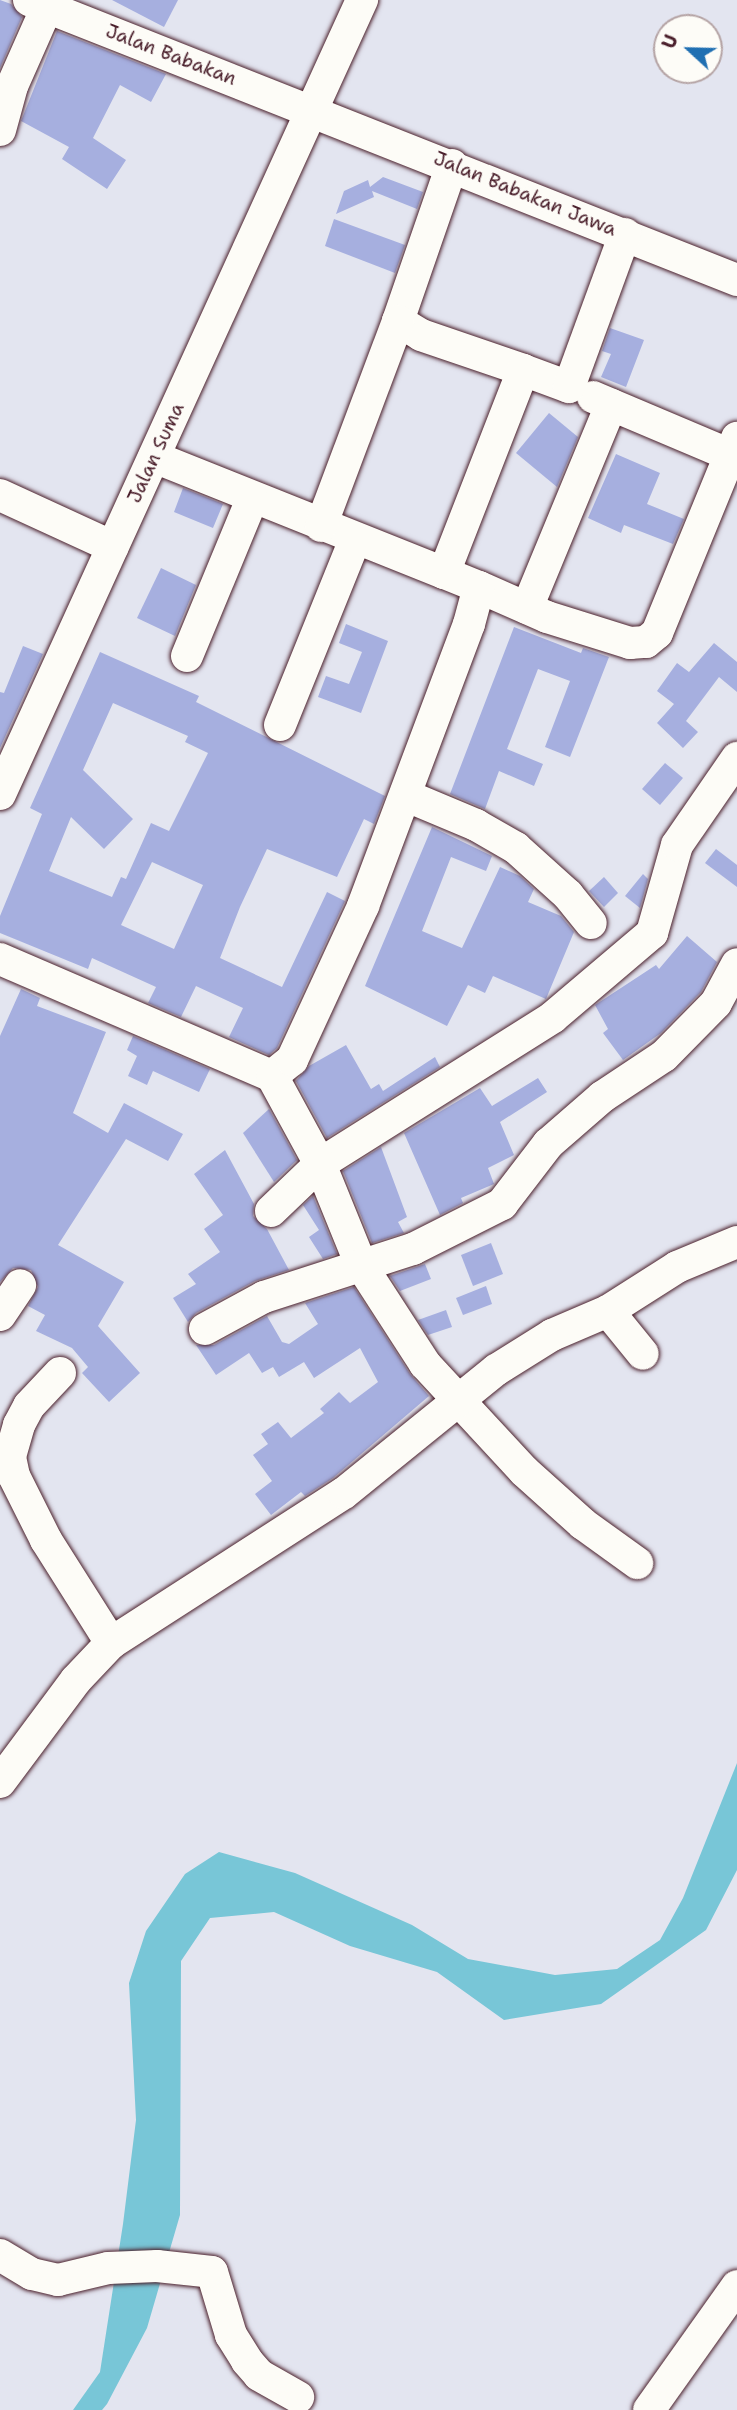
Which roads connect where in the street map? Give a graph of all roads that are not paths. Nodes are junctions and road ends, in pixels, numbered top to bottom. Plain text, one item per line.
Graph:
1 (362, 0) edge
2 (38, 4) edge
3 (97, 12) edge
4 (312, 111) junction
5 (0, 130) edge
6 (452, 165) junction
7 (625, 234) junction
8 (737, 281) edge
9 (398, 321) junction
10 (523, 370) junction
11 (569, 387) junction
12 (611, 405) junction
13 (734, 446) edge
14 (154, 457) junction
15 (0, 495) edge
16 (252, 499) junction
17 (321, 526) junction
18 (355, 540) junction
19 (113, 547) junction
20 (444, 573) junction
21 (479, 587) junction
22 (527, 608) junction
23 (187, 656) dead end
24 (280, 725) dead end
25 (737, 758) edge
26 (0, 794) edge
27 (407, 796) junction
28 (591, 923) dead end
29 (0, 959) edge
30 (737, 964) edge
31 (272, 1076) junction
32 (320, 1164) junction
33 (271, 1211) dead end
34 (737, 1242) edge
35 (361, 1265) junction
36 (20, 1285) dead end
37 (608, 1311) junction
38 (0, 1315) edge
39 (205, 1329) dead end
40 (643, 1354) dead end
41 (60, 1373) dead end
42 (461, 1400) junction
43 (637, 1563) dead end
44 (111, 1643) junction
45 (0, 1782) edge
46 (0, 2255) edge
47 (737, 2286) edge
48 (298, 2397) dead end
49 (649, 2410) edge

1 - 4 street, Jalan Suma
2 - 3 street, Jalan Babakan
2 - 5 street
3 - 4 street, Jalan Babakan
4 - 6 street, Jalan Babakan Jawa
4 - 14 street, Jalan Suma
6 - 7 street, Jalan Babakan Jawa
6 - 9 street
7 - 8 street, Jalan Babakan Jawa
7 - 11 street
9 - 10 street
9 - 17 street
10 - 11 street
10 - 20 street
11 - 12 street
12 - 13 street
12 - 22 street
13 - 22 street
14 - 16 street
14 - 19 street, Jalan Suma
15 - 19 street
16 - 17 street
16 - 23 street
17 - 18 street
18 - 20 street
18 - 24 street
19 - 26 street, Jalan Suma
20 - 21 street
21 - 22 street
21 - 27 street
25 - 32 street
27 - 28 street
27 - 31 street
29 - 31 street
30 - 35 street
31 - 32 street
32 - 33 street
32 - 35 street
34 - 37 street
35 - 39 street
35 - 42 street
36 - 38 street
37 - 40 street
37 - 42 street
41 - 44 street
42 - 43 street
42 - 44 street
44 - 45 street
46 - 48 street
47 - 49 street

